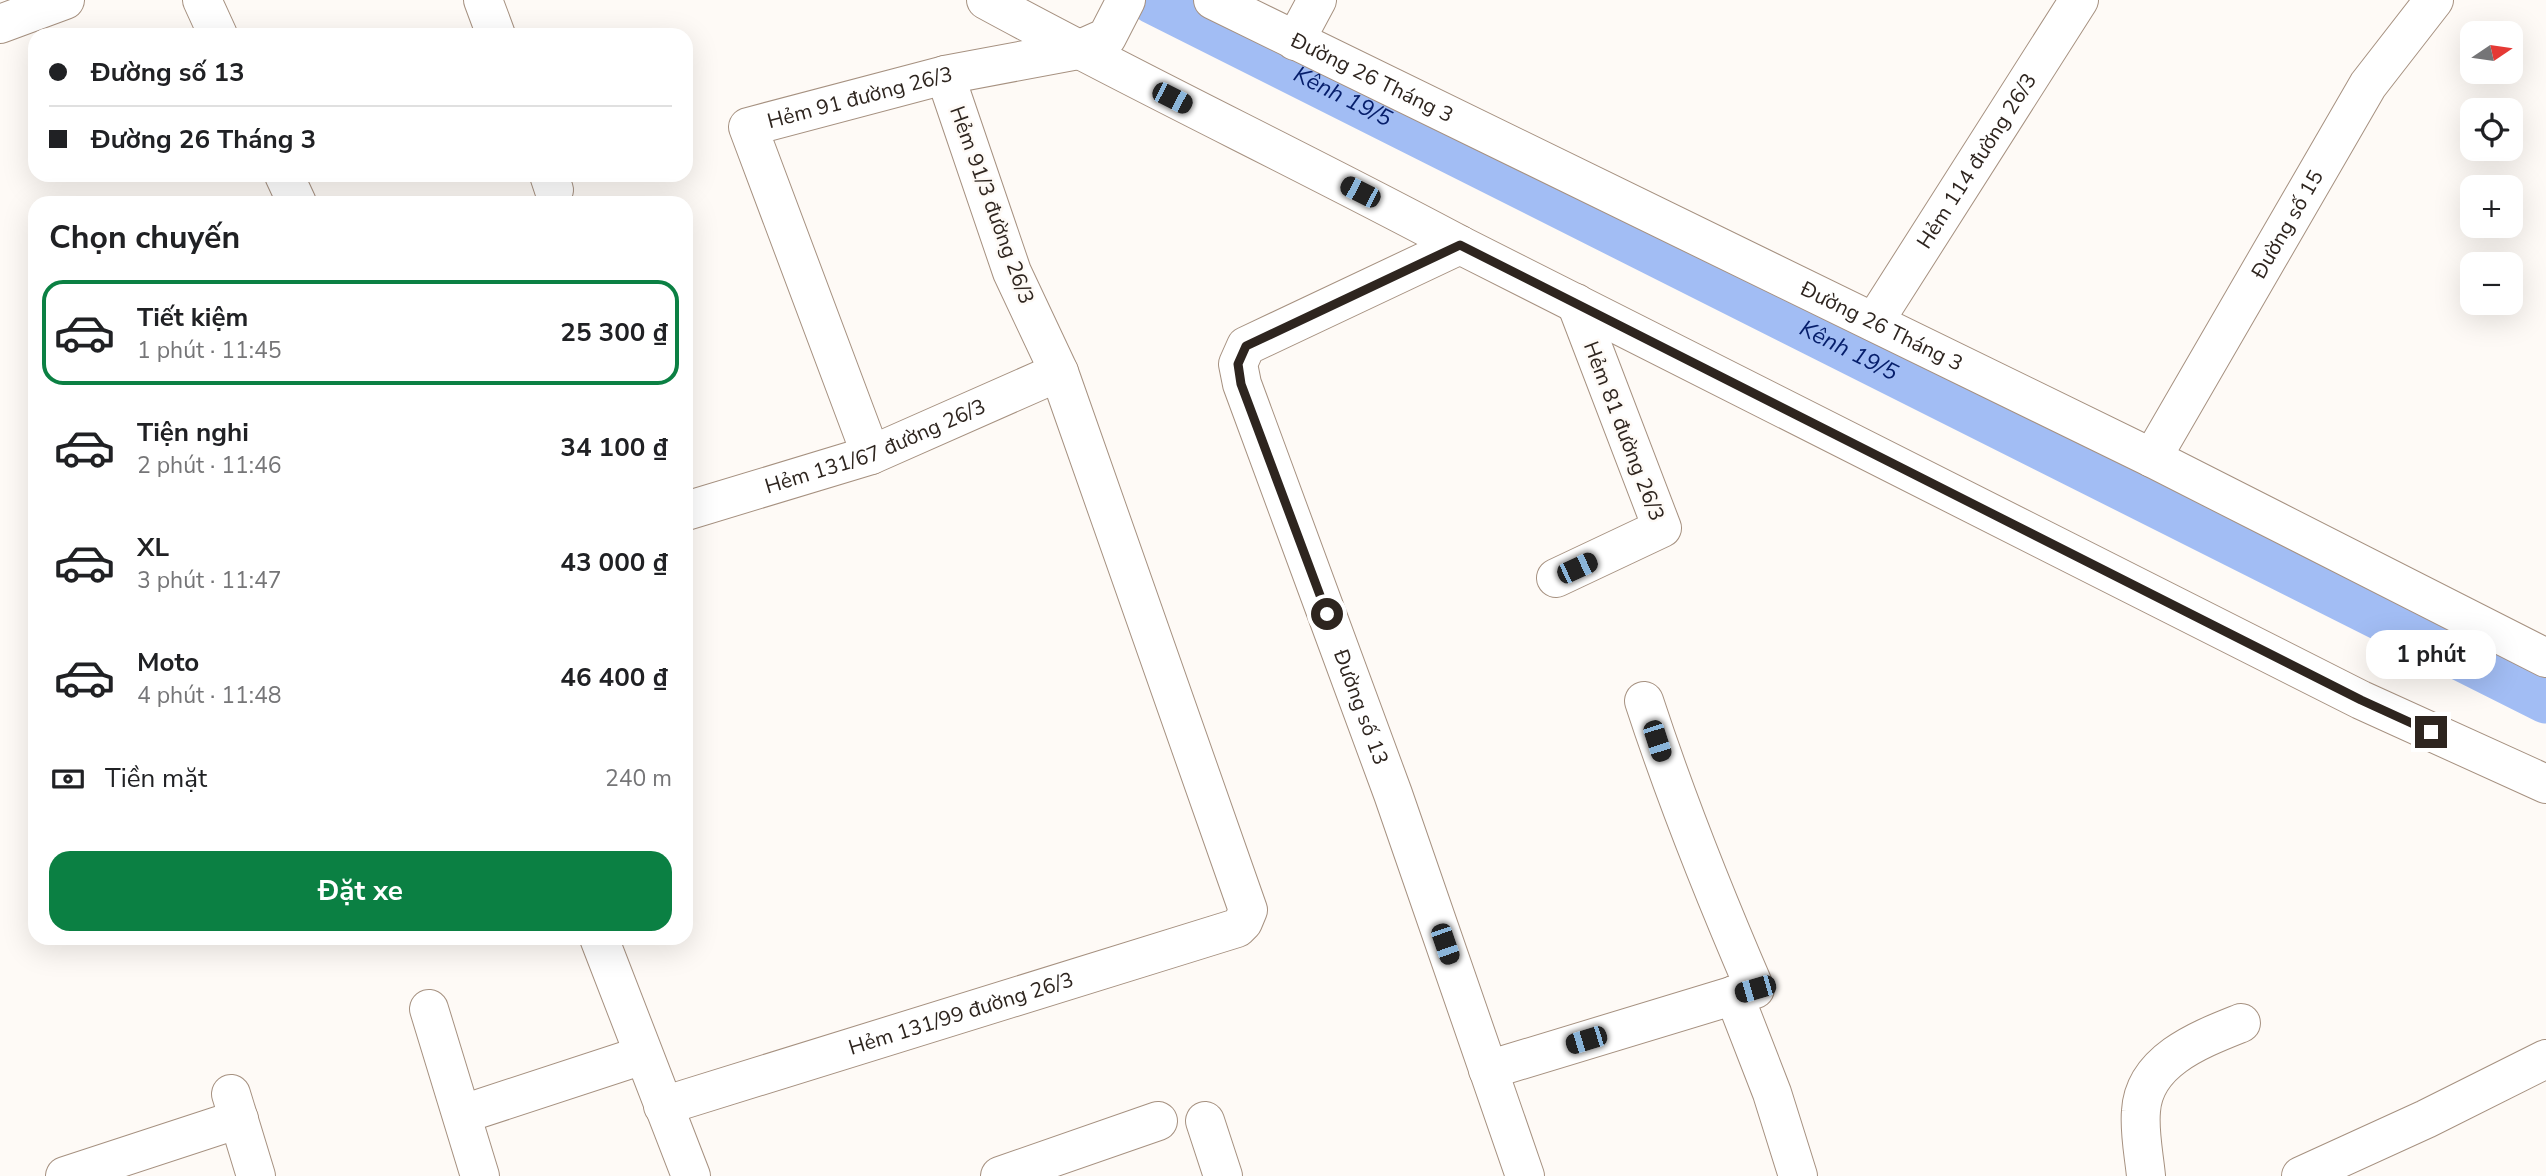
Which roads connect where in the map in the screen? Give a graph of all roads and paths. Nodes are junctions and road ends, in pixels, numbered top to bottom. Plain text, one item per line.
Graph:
1 (65, 0) edge
2 (202, 0) edge
3 (483, 0) edge
4 (986, 0) edge
5 (1126, 0) edge
6 (1213, 0) edge
7 (1317, 0) edge
8 (2079, 0) edge
9 (2434, 0) edge
10 (0, 24) edge
11 (215, 28) edge
12 (493, 28) edge
13 (1295, 41) junction
14 (1093, 44) junction
15 (945, 75) junction
16 (1460, 245) junction
17 (1576, 303) junction
18 (1874, 323) junction
19 (1059, 372) junction
20 (872, 454) junction
21 (2152, 458) junction
22 (693, 509) edge
23 (1556, 578) dead end
24 (2546, 657) edge
25 (1644, 701) dead end
26 (2546, 784) edge
27 (1248, 910) joint
28 (602, 945) edge
29 (1744, 992) junction
30 (429, 1009) dead end
31 (2241, 1023) dead end
32 (643, 1055) junction
33 (2546, 1059) edge
34 (1488, 1070) junction
35 (663, 1106) junction
36 (463, 1114) junction
37 (1158, 1121) dead end
38 (1205, 1121) dead end
39 (65, 1176) edge
40 (256, 1176) edge
41 (480, 1176) edge
42 (691, 1176) edge
43 (1000, 1176) edge
44 (1223, 1176) edge
45 (1525, 1176) edge
46 (1798, 1176) edge
47 (2146, 1176) edge
48 (2301, 1176) edge

1 - 10 street
2 - 11 street
3 - 12 street
4 - 14 street
5 - 14 street
6 - 13 street, Đường 26 Tháng 3
7 - 13 street
8 - 18 street, Hẻm 114 đường 26/3
9 - 21 street, Đường số 15
13 - 18 street, Đường 26 Tháng 3
14 - 15 street, Hẻm 91 đường 26/3
14 - 16 street
15 - 19 street, Hẻm 91/3 đường 26/3
15 - 20 street, Hẻm 91 đường 26/3
16 - 17 street
16 - 34 street, Đường số 13
17 - 23 street, Hẻm 81 đường 26/3
17 - 26 street
18 - 21 street, Đường 26 Tháng 3
19 - 20 street, Hẻm 131/67 đường 26/3
19 - 27 street, Hẻm 91/3 đường 26/3
20 - 22 street, Hẻm 131/67 đường 26/3
21 - 24 street, Đường 26 Tháng 3
25 - 29 street
27 - 35 street, Hẻm 131/99 đường 26/3
28 - 32 street
29 - 34 street
29 - 46 street
30 - 36 street
31 - 47 street
32 - 35 street
32 - 36 street
33 - 48 street
34 - 45 street, Đường số 13
35 - 42 street
36 - 41 street
37 - 43 street
38 - 44 street
39 - 40 street

